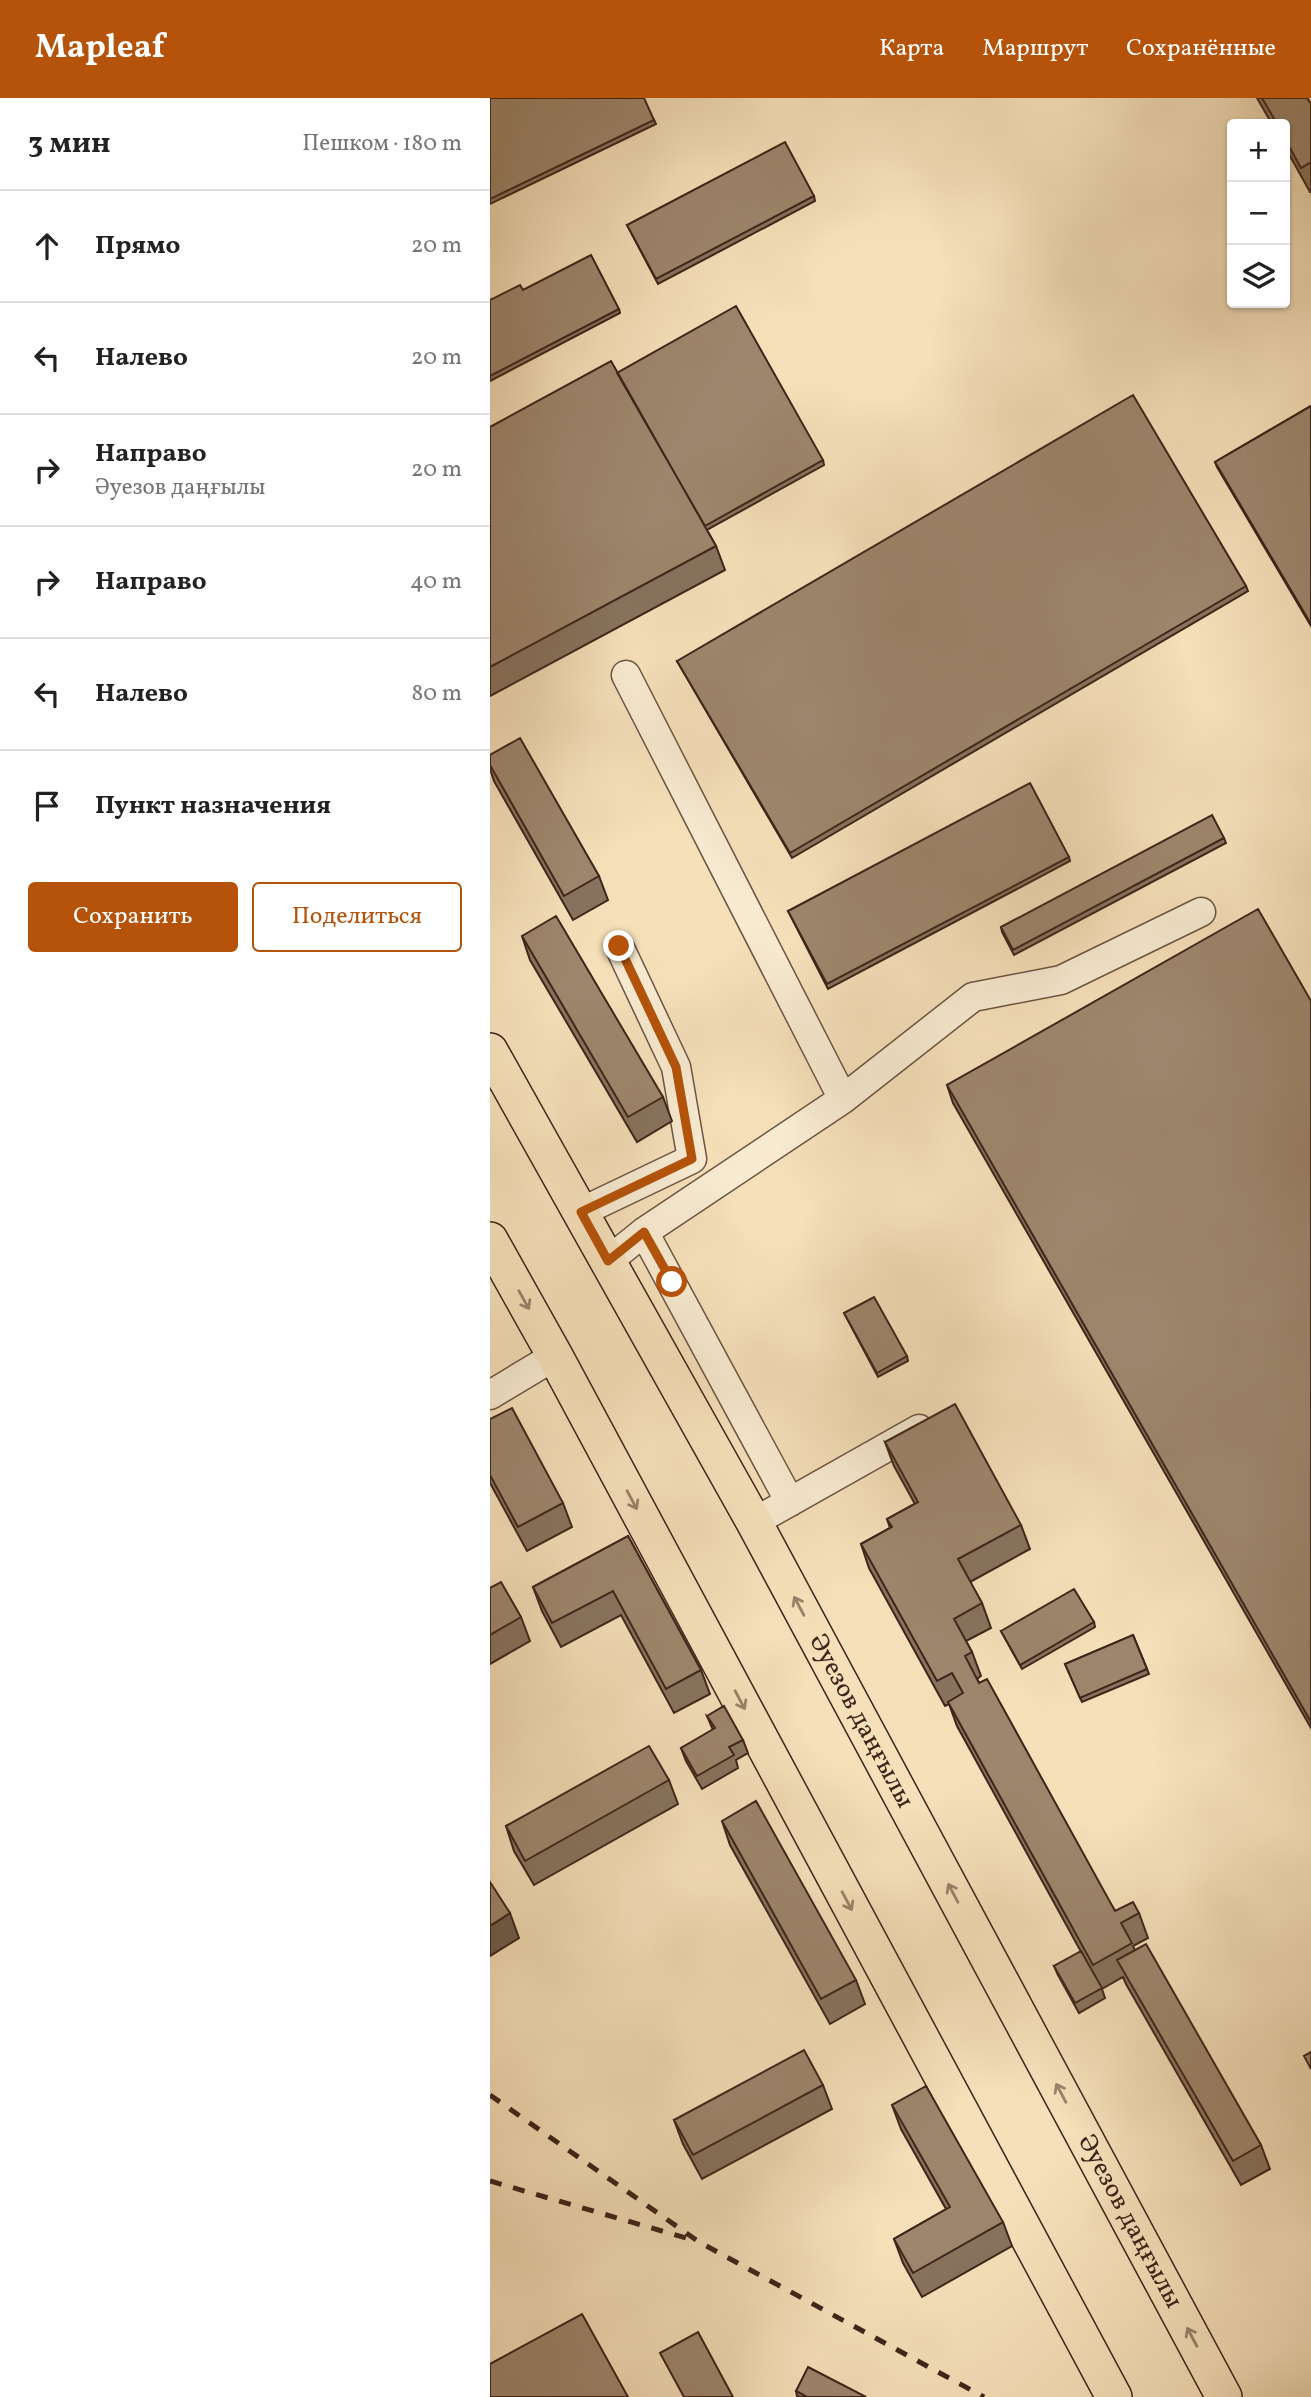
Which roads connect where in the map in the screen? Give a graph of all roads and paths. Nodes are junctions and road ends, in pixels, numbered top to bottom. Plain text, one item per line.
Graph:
1 (626, 675) dead end
2 (1201, 912) dead end
3 (619, 946) dead end
4 (490, 1051) edge
5 (843, 1099) junction
6 (581, 1212) junction
7 (644, 1232) junction
8 (490, 1240) edge
9 (608, 1261) junction
10 (555, 1356) junction
11 (490, 1395) edge
12 (945, 1415) edge
13 (790, 1502) junction
14 (754, 1522) junction
15 (1114, 2397) edge
16 (1224, 2397) edge

1 - 5 lane
2 - 5 lane
3 - 6 lane
4 - 6 main road, Әуезов даңғылы
5 - 7 lane
6 - 9 main road, Әуезов даңғылы
7 - 9 lane
7 - 13 lane
8 -> 10 main road
9 - 14 main road, Әуезов даңғылы
10 - 11 lane
10 -> 15 main road
12 - 13 lane
13 - 14 lane
16 -> 14 main road, Әуезов даңғылы

